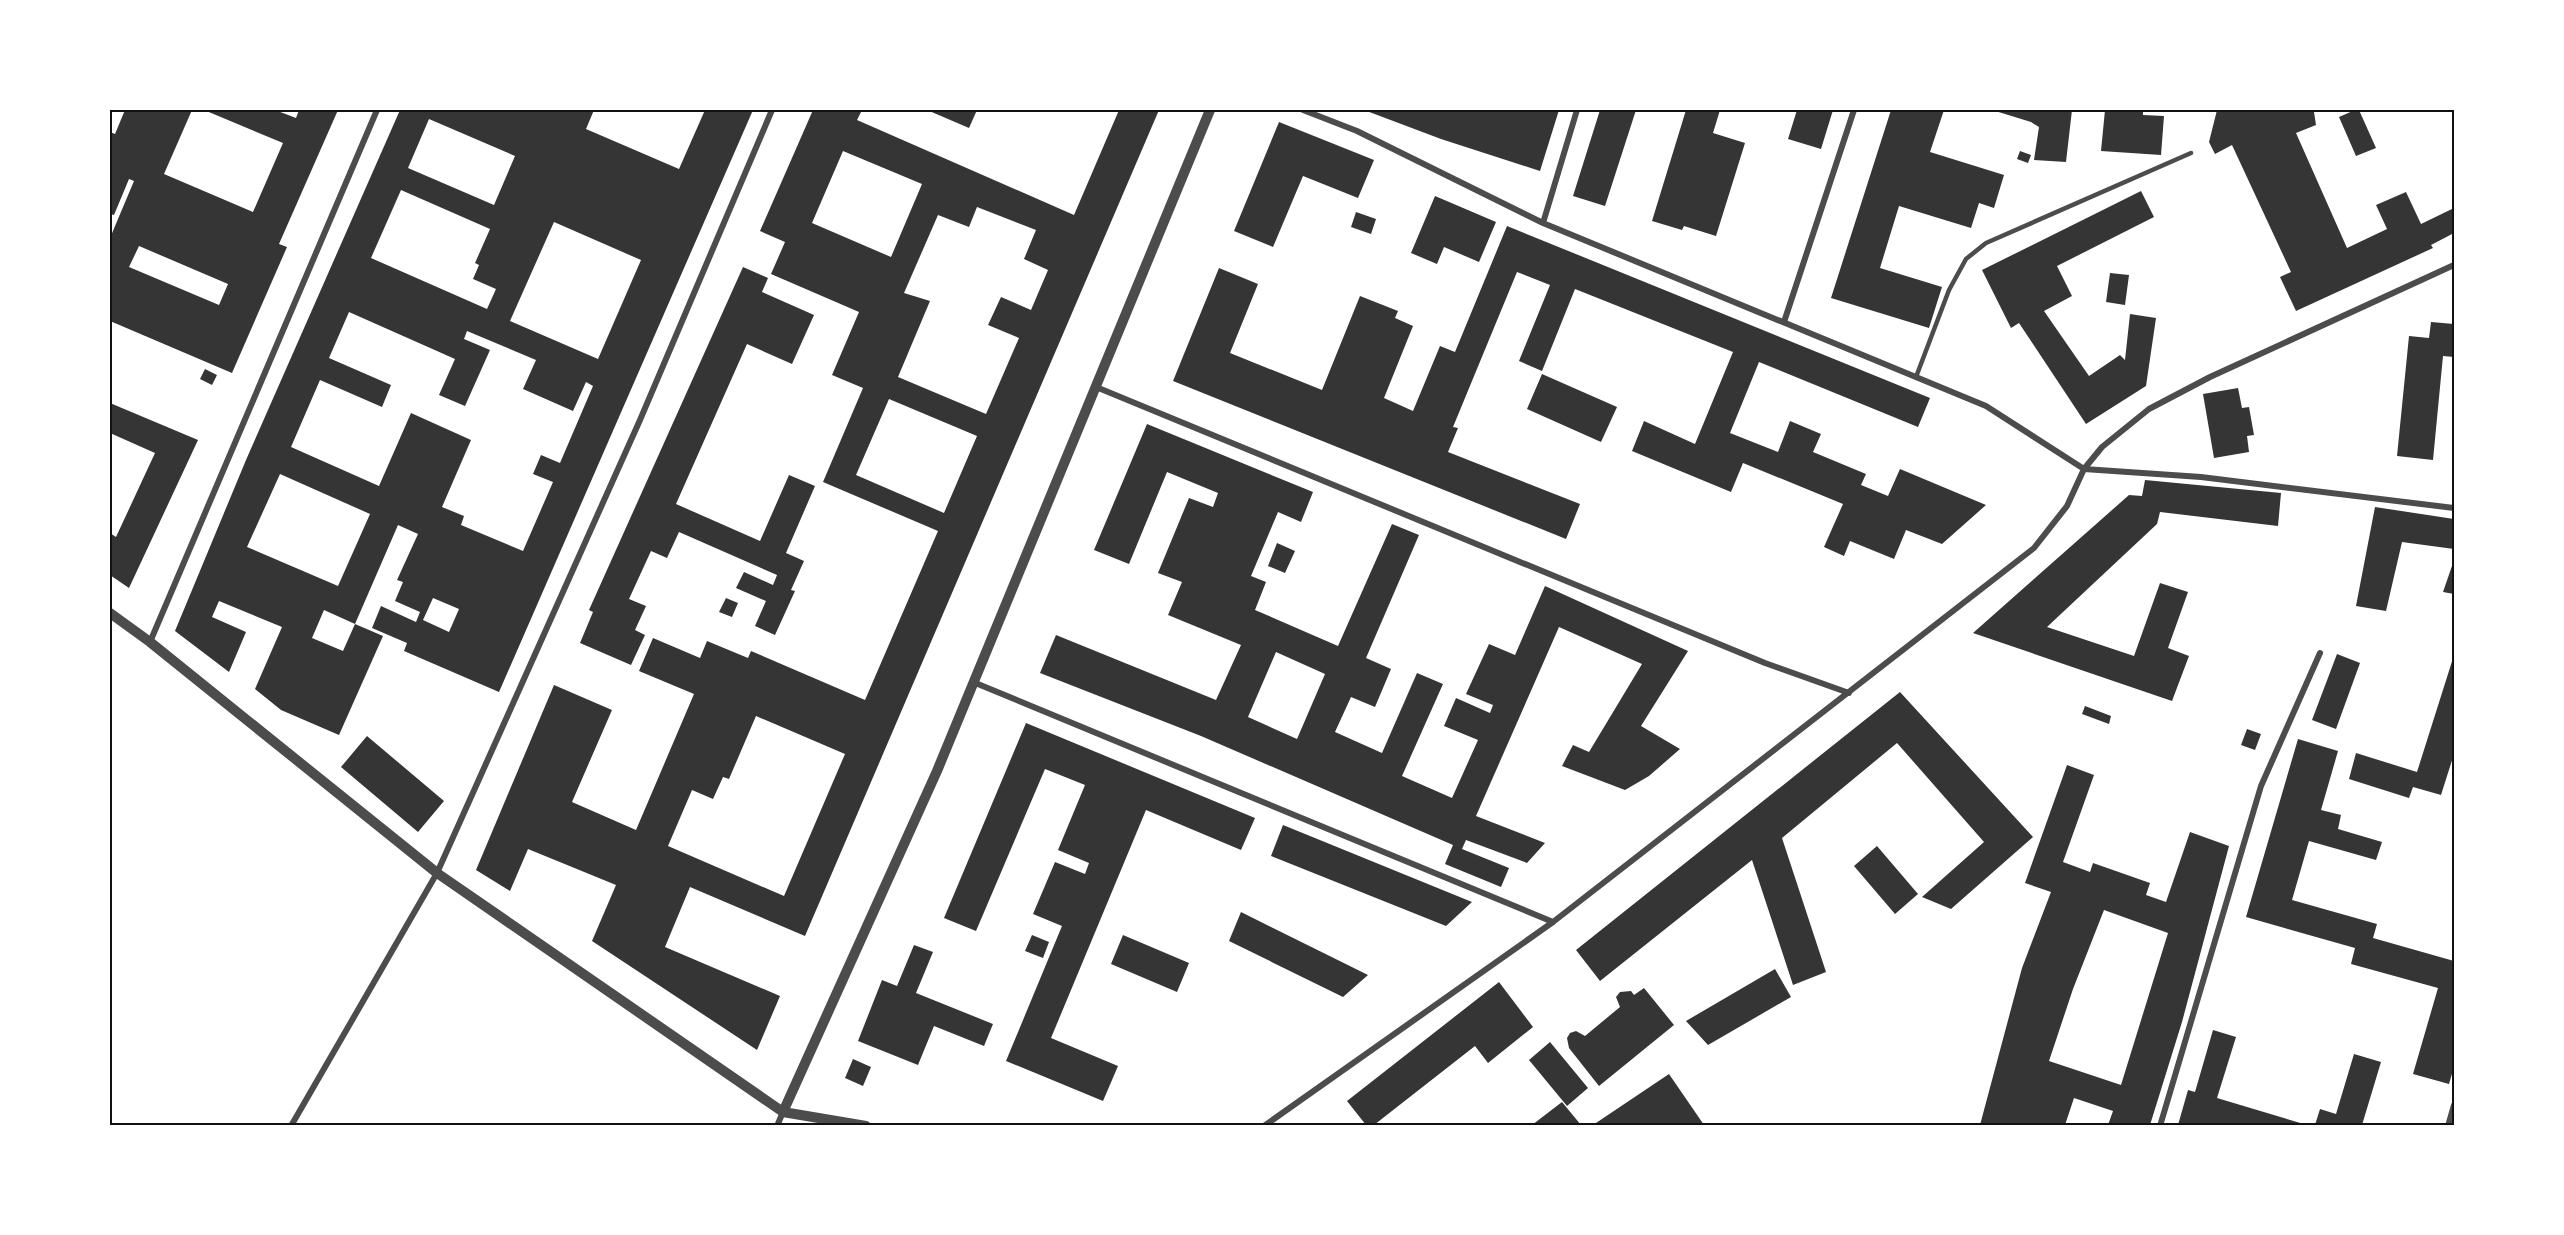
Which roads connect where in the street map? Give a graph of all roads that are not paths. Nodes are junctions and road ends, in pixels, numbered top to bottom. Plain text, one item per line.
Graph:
1 (377, 110) edge
2 (772, 110) edge
3 (1210, 110) edge
4 (1303, 110) edge
5 (1577, 110) edge
6 (1854, 110) edge
7 (2191, 153) dead end
8 (1543, 223) junction
9 (2454, 265) edge
10 (1784, 322) junction
11 (1916, 377) junction
12 (1096, 387) junction
13 (2084, 469) junction
14 (2454, 508) edge
15 (110, 613) edge
16 (150, 642) junction
17 (2320, 653) dead end
18 (973, 682) junction
19 (1849, 693) junction
20 (437, 873) junction
21 (1553, 922) junction
22 (2454, 1105) edge
23 (783, 1112) junction
24 (291, 1125) edge
25 (777, 1125) edge
26 (866, 1125) edge
27 (1264, 1125) edge
28 (2160, 1125) edge
29 (2448, 1125) edge

1 - 16 street
2 - 20 street
3 - 12 street
4 - 8 street
5 - 8 street
6 - 10 street
7 - 11 lane
8 - 10 street
9 - 13 street
10 - 11 street
11 - 13 street
12 - 18 street
12 - 19 street
13 - 14 street
13 - 19 street
15 - 16 street
16 - 20 street
17 - 28 street
18 - 21 street
18 - 23 street
19 - 21 street
20 - 23 street
20 - 24 street
21 - 27 street
22 - 29 street
23 - 25 street
23 - 26 street

